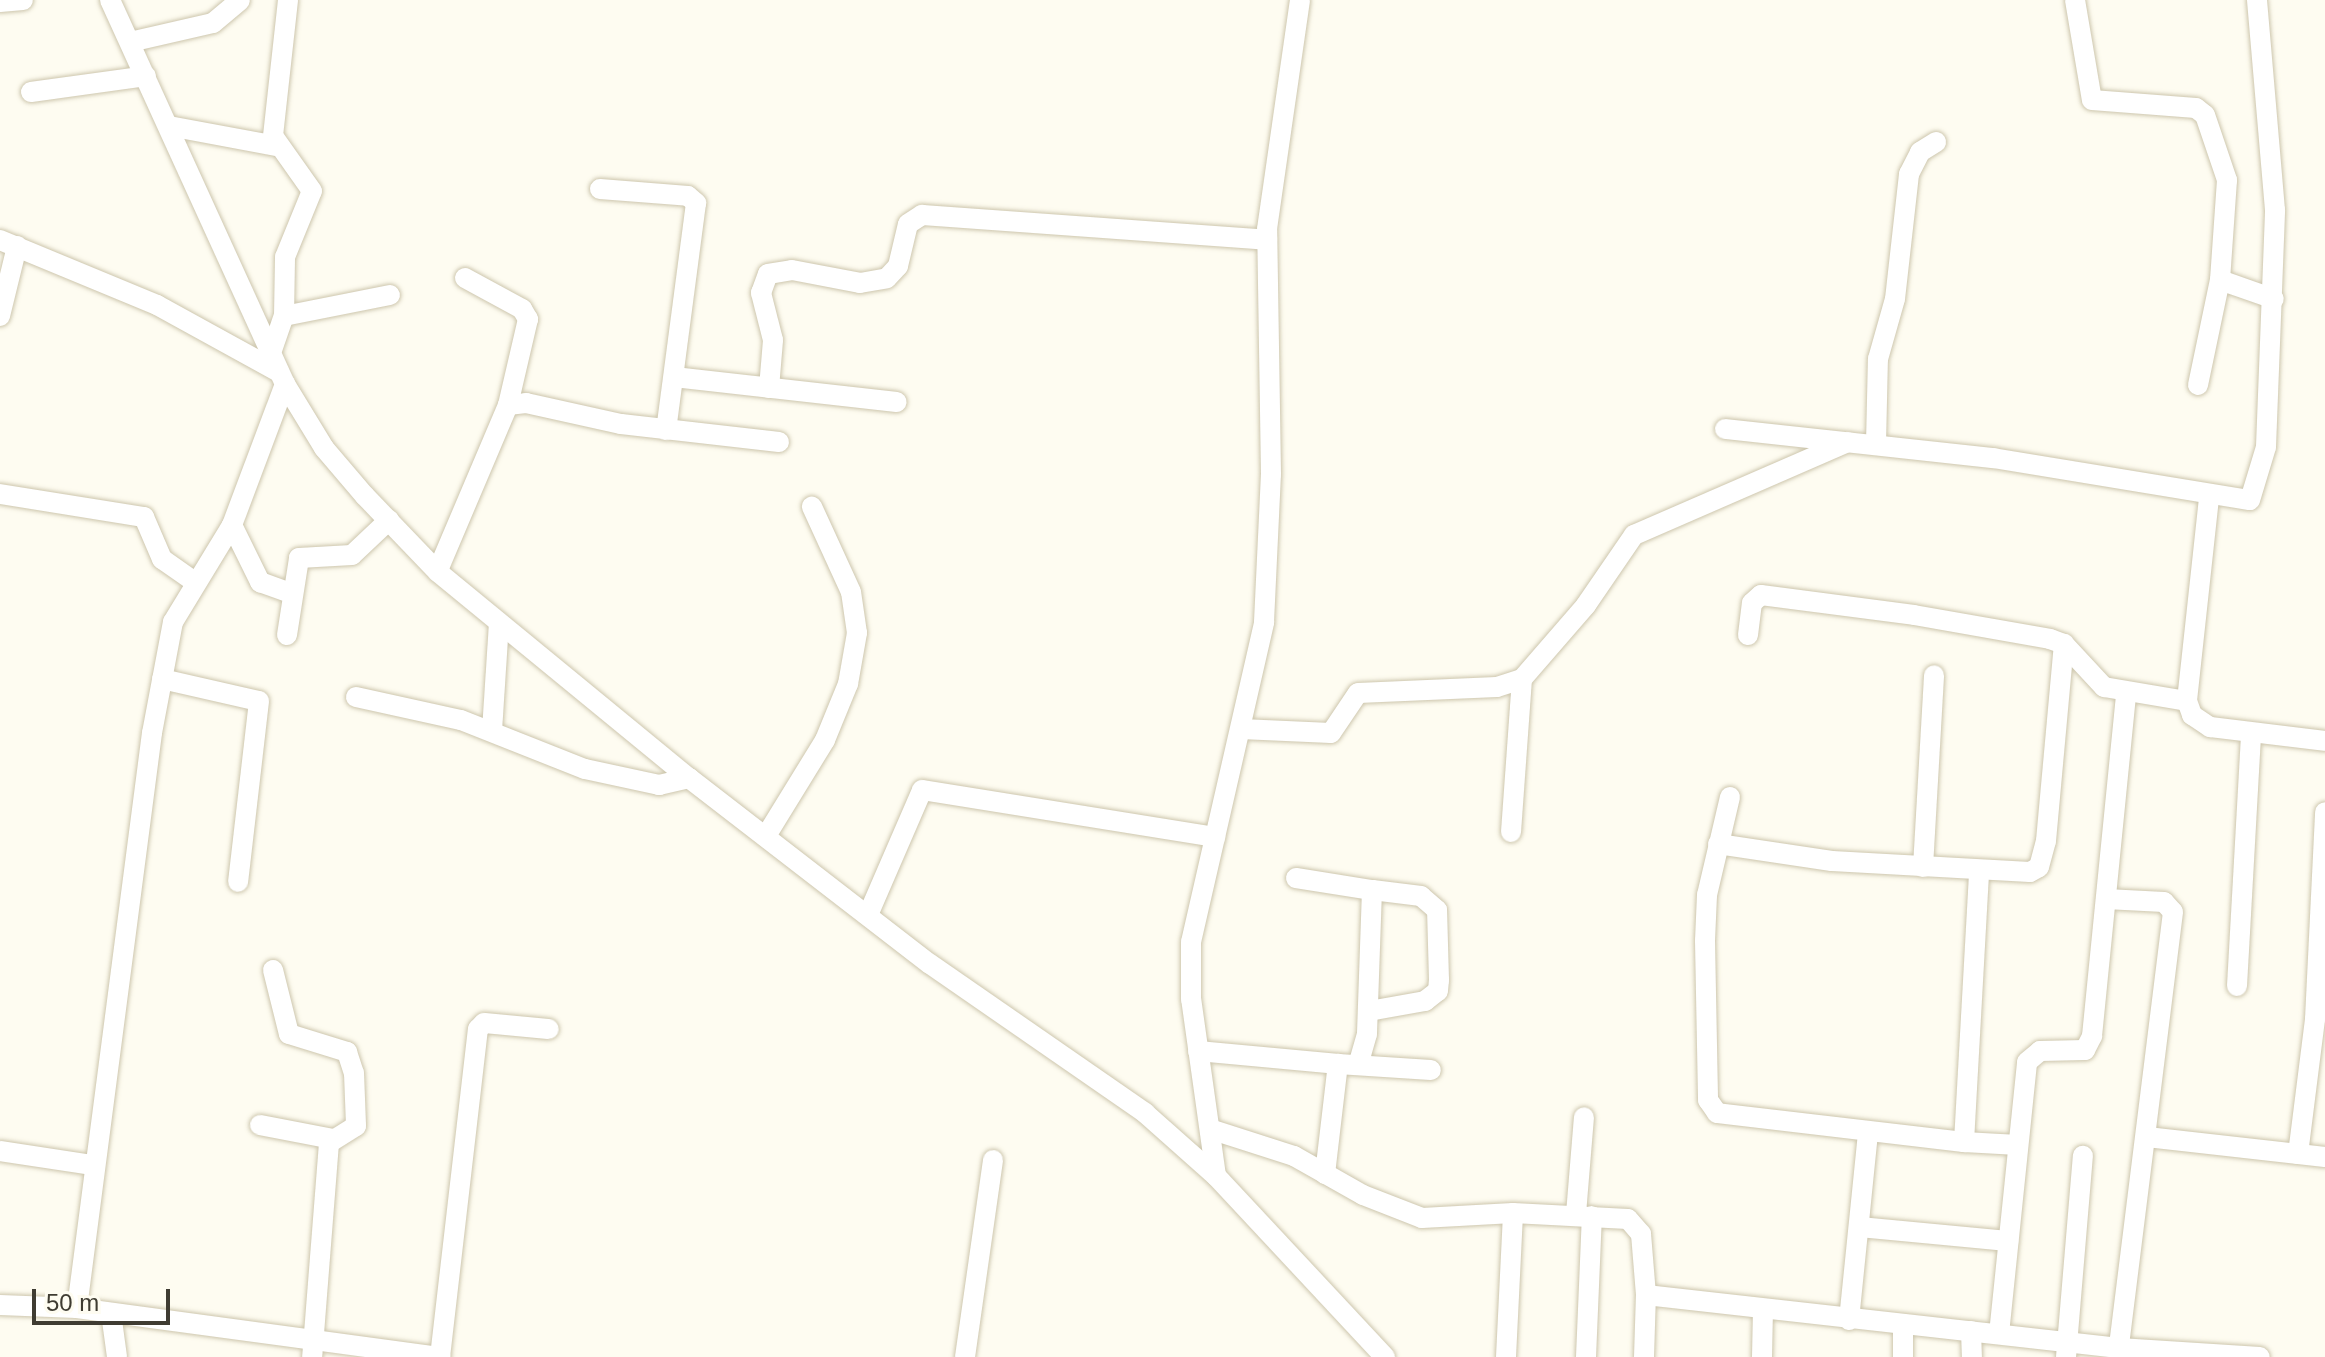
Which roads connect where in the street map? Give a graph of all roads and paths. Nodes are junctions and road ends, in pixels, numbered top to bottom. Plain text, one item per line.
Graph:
1 (23, 0) edge
2 (110, 0) edge
3 (240, 0) edge
4 (288, 0) edge
5 (1300, 0) edge
6 (2075, 0) edge
7 (2257, 0) edge
8 (0, 2) edge
9 (130, 42) junction
10 (146, 76) junction
11 (31, 92) dead end
12 (169, 126) junction
13 (1936, 142) dead end
14 (277, 146) junction
15 (600, 189) dead end
16 (1267, 240) junction
17 (9, 243) edge
18 (465, 278) dead end
19 (2220, 280) junction
20 (390, 295) dead end
21 (2274, 299) junction
22 (0, 316) edge
23 (284, 316) junction
24 (278, 369) junction
25 (674, 377) junction
26 (2198, 385) dead end
27 (769, 388) junction
28 (897, 402) dead end
29 (508, 405) junction
30 (1725, 429) dead end
31 (666, 430) junction
32 (1852, 441) junction
33 (779, 442) dead end
34 (1876, 444) junction
35 (0, 494) edge
36 (2209, 498) junction
37 (812, 507) dead end
38 (389, 520) junction
39 (232, 525) junction
40 (438, 570) junction
41 (194, 581) junction
42 (290, 593) junction
43 (499, 624) junction
44 (287, 635) dead end
45 (1748, 635) dead end
46 (2064, 644) junction
47 (1934, 675) dead end
48 (162, 679) junction
49 (1522, 679) junction
50 (2126, 693) junction
51 (356, 697) dead end
52 (2187, 701) junction
53 (1241, 729) junction
54 (492, 731) junction
55 (2251, 733) junction
56 (2325, 741) edge
57 (689, 778) junction
58 (1730, 797) dead end
59 (2325, 812) edge
60 (1511, 832) dead end
61 (766, 836) junction
62 (1215, 837) junction
63 (1718, 844) junction
64 (1923, 867) junction
65 (1979, 871) junction
66 (1296, 878) dead end
67 (238, 882) dead end
68 (1372, 890) junction
69 (2106, 899) junction
70 (868, 915) junction
71 (273, 970) dead end
72 (2237, 986) dead end
73 (1369, 1011) junction
74 (2320, 1019) edge
75 (549, 1029) dead end
76 (1198, 1051) junction
77 (1348, 1065) junction
78 (1431, 1070) dead end
79 (1584, 1117) dead end
80 (260, 1125) dead end
81 (1213, 1130) junction
82 (1868, 1134) junction
83 (2147, 1137) junction
84 (333, 1139) junction
85 (1964, 1142) junction
86 (2018, 1145) junction
87 (0, 1151) edge
88 (2298, 1154) junction
89 (2083, 1156) dead end
90 (2325, 1157) edge
91 (993, 1160) dead end
92 (93, 1165) junction
93 (1325, 1174) junction
94 (1216, 1176) junction
95 (1513, 1213) junction
96 (1584, 1215) junction
97 (1859, 1227) junction
98 (2008, 1241) junction
99 (0, 1291) edge
100 (1646, 1295) junction
101 (0, 1305) edge
102 (42, 1307) junction
103 (77, 1308) junction
104 (1763, 1310) junction
105 (111, 1313) junction
106 (1849, 1320) junction
107 (1903, 1324) junction
108 (1971, 1331) junction
109 (1999, 1334) junction
110 (2119, 1348) junction
111 (2067, 1350) edge
112 (313, 1351) edge
113 (2166, 1354) edge
114 (117, 1357) edge
115 (441, 1357) edge
116 (965, 1357) edge
117 (1385, 1357) edge
118 (1506, 1357) edge
119 (1586, 1357) edge
120 (1644, 1357) edge
121 (1762, 1357) edge
122 (1903, 1357) edge
123 (1972, 1357) edge
124 (2260, 1357) edge

1 - 8 street
2 - 9 street
3 - 9 street
4 - 14 street
5 - 16 street
6 - 19 street
7 - 21 street
9 - 10 street
10 - 11 street
10 - 12 street
12 - 14 street
12 - 24 street
13 - 34 street
14 - 23 street
15 - 25 street
16 - 27 street
16 - 53 street
17 - 22 street
17 - 24 street
18 - 29 street
19 - 21 street
19 - 26 street
20 - 23 street
21 - 36 street
23 - 24 street
24 - 38 street
24 - 39 street
25 - 27 street
25 - 31 street
27 - 28 street
29 - 31 street
29 - 40 street
30 - 32 street
31 - 33 street
32 - 34 street
32 - 49 street
34 - 36 street
35 - 41 street
36 - 52 street
37 - 61 street
38 - 40 street
38 - 42 street
39 - 41 street
39 - 42 street
40 - 43 street
41 - 48 street
42 - 44 street
43 - 54 street
43 - 57 street
45 - 46 street
46 - 50 street
46 - 65 street
47 - 64 street
48 - 67 street
48 - 92 street
49 - 53 street
49 - 60 street
50 - 52 street
50 - 69 street
51 - 54 street
52 - 55 street
53 - 62 street
54 - 57 street
55 - 56 street
55 - 72 street
57 - 61 street
58 - 63 street
59 - 74 street
61 - 70 street
62 - 70 street
62 - 76 street
63 - 64 street
63 - 82 street
64 - 65 street
65 - 85 street
66 - 68 street
68 - 73 street
68 - 73 street
69 - 83 street
69 - 86 street
70 - 94 street
71 - 84 street
73 - 77 street
74 - 88 street
75 - 115 street
76 - 77 street
76 - 81 street
77 - 78 street
77 - 93 street
79 - 96 street
80 - 84 street
81 - 93 street
81 - 94 street
82 - 85 street
82 - 97 street
83 - 88 street
83 - 110 street
84 - 112 street
85 - 86 street
86 - 98 street
87 - 92 street
88 - 90 street
89 - 111 street
91 - 116 street
92 - 103 street
93 - 95 street
94 - 117 street
95 - 96 street
95 - 118 street
96 - 100 street
96 - 119 street
97 - 98 street
97 - 106 street
98 - 109 street
99 - 102 street
100 - 104 street
100 - 120 street
101 - 102 street
102 - 103 street
103 - 105 street
104 - 106 street
104 - 121 street
105 - 112 street
105 - 114 street
106 - 107 street
107 - 108 street
107 - 122 street
108 - 109 street
108 - 123 street
109 - 111 street
110 - 111 street
110 - 113 street
112 - 115 street
113 - 124 street

